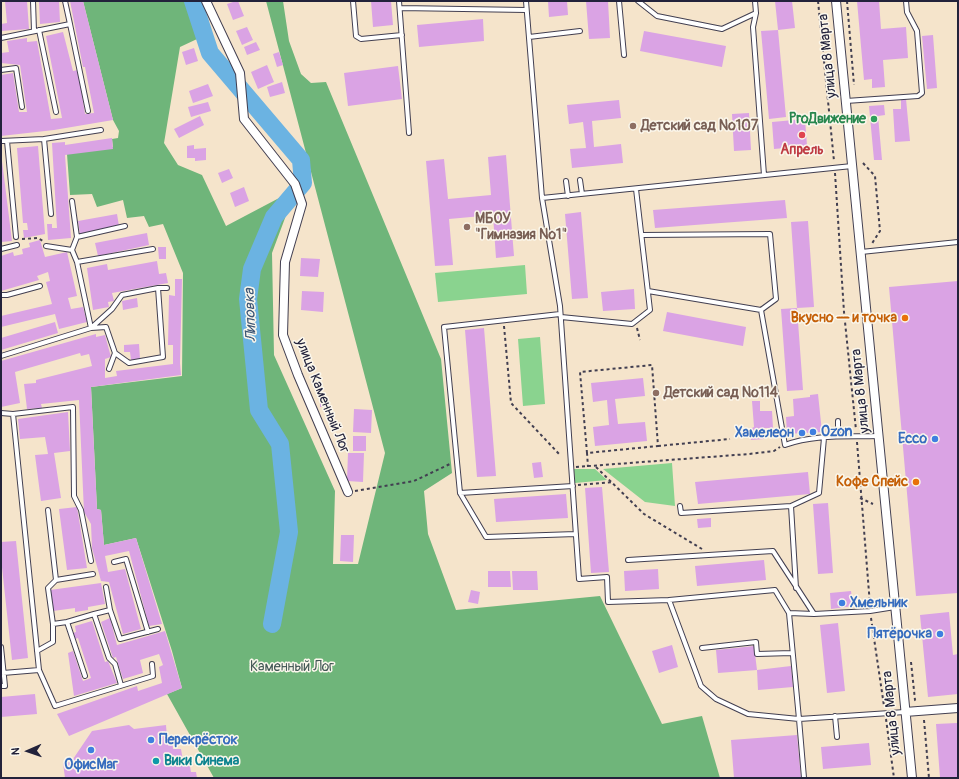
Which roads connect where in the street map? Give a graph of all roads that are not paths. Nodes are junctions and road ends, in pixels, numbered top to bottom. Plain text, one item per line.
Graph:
1 (33, 1) edge
2 (65, 1) edge
3 (206, 1) edge
4 (353, 1) edge
5 (399, 1) edge
6 (526, 1) edge
7 (619, 1) edge
8 (638, 1) edge
9 (755, 1) edge
10 (836, 1) edge
11 (906, 1) edge
12 (400, 8) junction
13 (526, 10) junction
14 (756, 13) junction
15 (70, 24) junction
16 (39, 30) junction
17 (34, 31) junction
18 (580, 31) dead end
19 (402, 35) junction
20 (529, 37) junction
21 (1, 38) edge
22 (624, 55) dead end
23 (1, 70) edge
24 (846, 101) junction
25 (22, 107) dead end
26 (88, 111) dead end
27 (56, 112) dead end
28 (101, 130) dead end
29 (409, 133) dead end
30 (44, 139) junction
31 (1, 141) edge
32 (7, 141) junction
33 (852, 166) junction
34 (764, 175) junction
35 (580, 180) dead end
36 (566, 181) dead end
37 (636, 189) junction
38 (582, 194) junction
39 (568, 196) junction
40 (542, 198) junction
41 (72, 201) dead end
42 (51, 214) dead end
43 (125, 226) dead end
44 (642, 235) junction
45 (16, 237) road end
46 (76, 237) junction
47 (958, 242) edge
48 (17, 245) dead end
49 (46, 246) road end
50 (1, 249) edge
51 (153, 249) dead end
52 (72, 250) junction
53 (864, 251) junction
54 (77, 262) junction
55 (40, 286) dead end
56 (158, 288) junction
57 (167, 288) dead end
58 (648, 291) junction
59 (1, 295) edge
60 (761, 310) junction
61 (561, 316) junction
62 (91, 328) junction
63 (115, 353) junction
64 (1, 356) edge
65 (109, 369) dead end
66 (1, 413) edge
67 (13, 414) junction
68 (838, 422) dead end
69 (838, 436) junction
70 (878, 436) junction
71 (824, 438) junction
72 (573, 486) junction
73 (348, 492) road end
74 (460, 493) junction
75 (680, 506) dead end
76 (791, 506) junction
77 (48, 510) dead end
78 (576, 534) junction
79 (628, 560) dead end
80 (91, 561) dead end
81 (114, 562) dead end
82 (93, 574) dead end
83 (56, 580) junction
84 (106, 587) dead end
85 (796, 589) junction
86 (669, 600) junction
87 (895, 607) junction
88 (110, 610) junction
89 (94, 614) junction
90 (789, 614) junction
91 (814, 614) junction
92 (67, 622) junction
93 (54, 624) junction
94 (158, 629) dead end
95 (148, 632) junction
96 (1, 647) edge
97 (702, 648) dead end
98 (37, 651) junction
99 (792, 653) junction
100 (152, 664) dead end
101 (39, 670) junction
102 (3, 673) junction
103 (85, 676) dead end
104 (1, 686) edge
105 (121, 686) junction
106 (958, 708) edge
107 (905, 712) junction
108 (836, 716) junction
109 (799, 719) junction
110 (837, 737) dead end
111 (804, 778) edge
112 (912, 778) edge

1 - 17 lane
2 - 15 lane
3 - 73 street, улица Каменный Лог
4 - 19 lane
5 - 12 lane
6 - 13 lane
7 - 22 lane
8 - 14 lane
9 - 14 lane
10 - 24 street, улица 8 Марта
11 - 24 lane
12 - 13 lane
12 - 19 lane
13 - 20 lane
14 - 34 lane
15 - 16 lane
15 - 26 lane
16 - 17 lane
16 - 27 lane
17 - 21 lane
18 - 20 lane
19 - 29 lane
20 - 40 lane
23 - 25 lane
24 - 33 street, улица 8 Марта
28 - 30 lane
30 - 32 lane
30 - 42 lane
31 - 32 lane
32 - 45 lane
33 - 34 lane
33 - 53 street, улица 8 Марта
34 - 37 lane
35 - 38 lane
36 - 39 lane
37 - 38 lane
37 - 44 lane
38 - 39 lane
39 - 40 lane
40 - 61 lane
41 - 46 lane
43 - 46 lane
44 - 58 lane
44 - 60 lane
46 - 52 lane
47 - 53 lane
48 - 50 lane
49 - 52 lane
51 - 54 lane
52 - 54 lane
53 - 70 street, улица 8 Марта
54 - 62 lane
55 - 59 lane
56 - 57 lane
56 - 62 lane
56 - 63 lane
58 - 60 lane
58 - 61 lane
60 - 71 lane
61 - 72 lane
61 - 74 lane
62 - 63 lane
62 - 64 lane
63 - 65 lane
66 - 67 lane
67 - 80 lane
67 - 98 lane
68 - 69 lane
69 - 70 lane
69 - 71 lane
70 - 87 street, улица 8 Марта
71 - 76 lane
72 - 74 lane
72 - 78 lane
74 - 78 lane
75 - 76 lane
76 - 85 lane
77 - 83 lane
78 - 86 lane
79 - 85 lane
81 - 95 lane
82 - 83 lane
83 - 93 lane
84 - 88 lane
85 - 91 lane
86 - 90 lane
86 - 109 lane
87 - 91 lane
87 - 107 street, улица 8 Марта
88 - 89 lane
88 - 95 lane
89 - 92 lane
89 - 105 lane
90 - 91 lane
90 - 99 lane
92 - 93 lane
92 - 103 lane
93 - 98 lane
94 - 95 lane
96 - 102 lane
97 - 99 lane
98 - 101 lane
99 - 109 lane
100 - 105 lane
101 - 102 lane
101 - 105 lane
102 - 104 lane
106 - 107 street
107 - 108 lane
107 - 112 street, улица 8 Марта
108 - 109 lane
108 - 110 lane
109 - 111 lane

